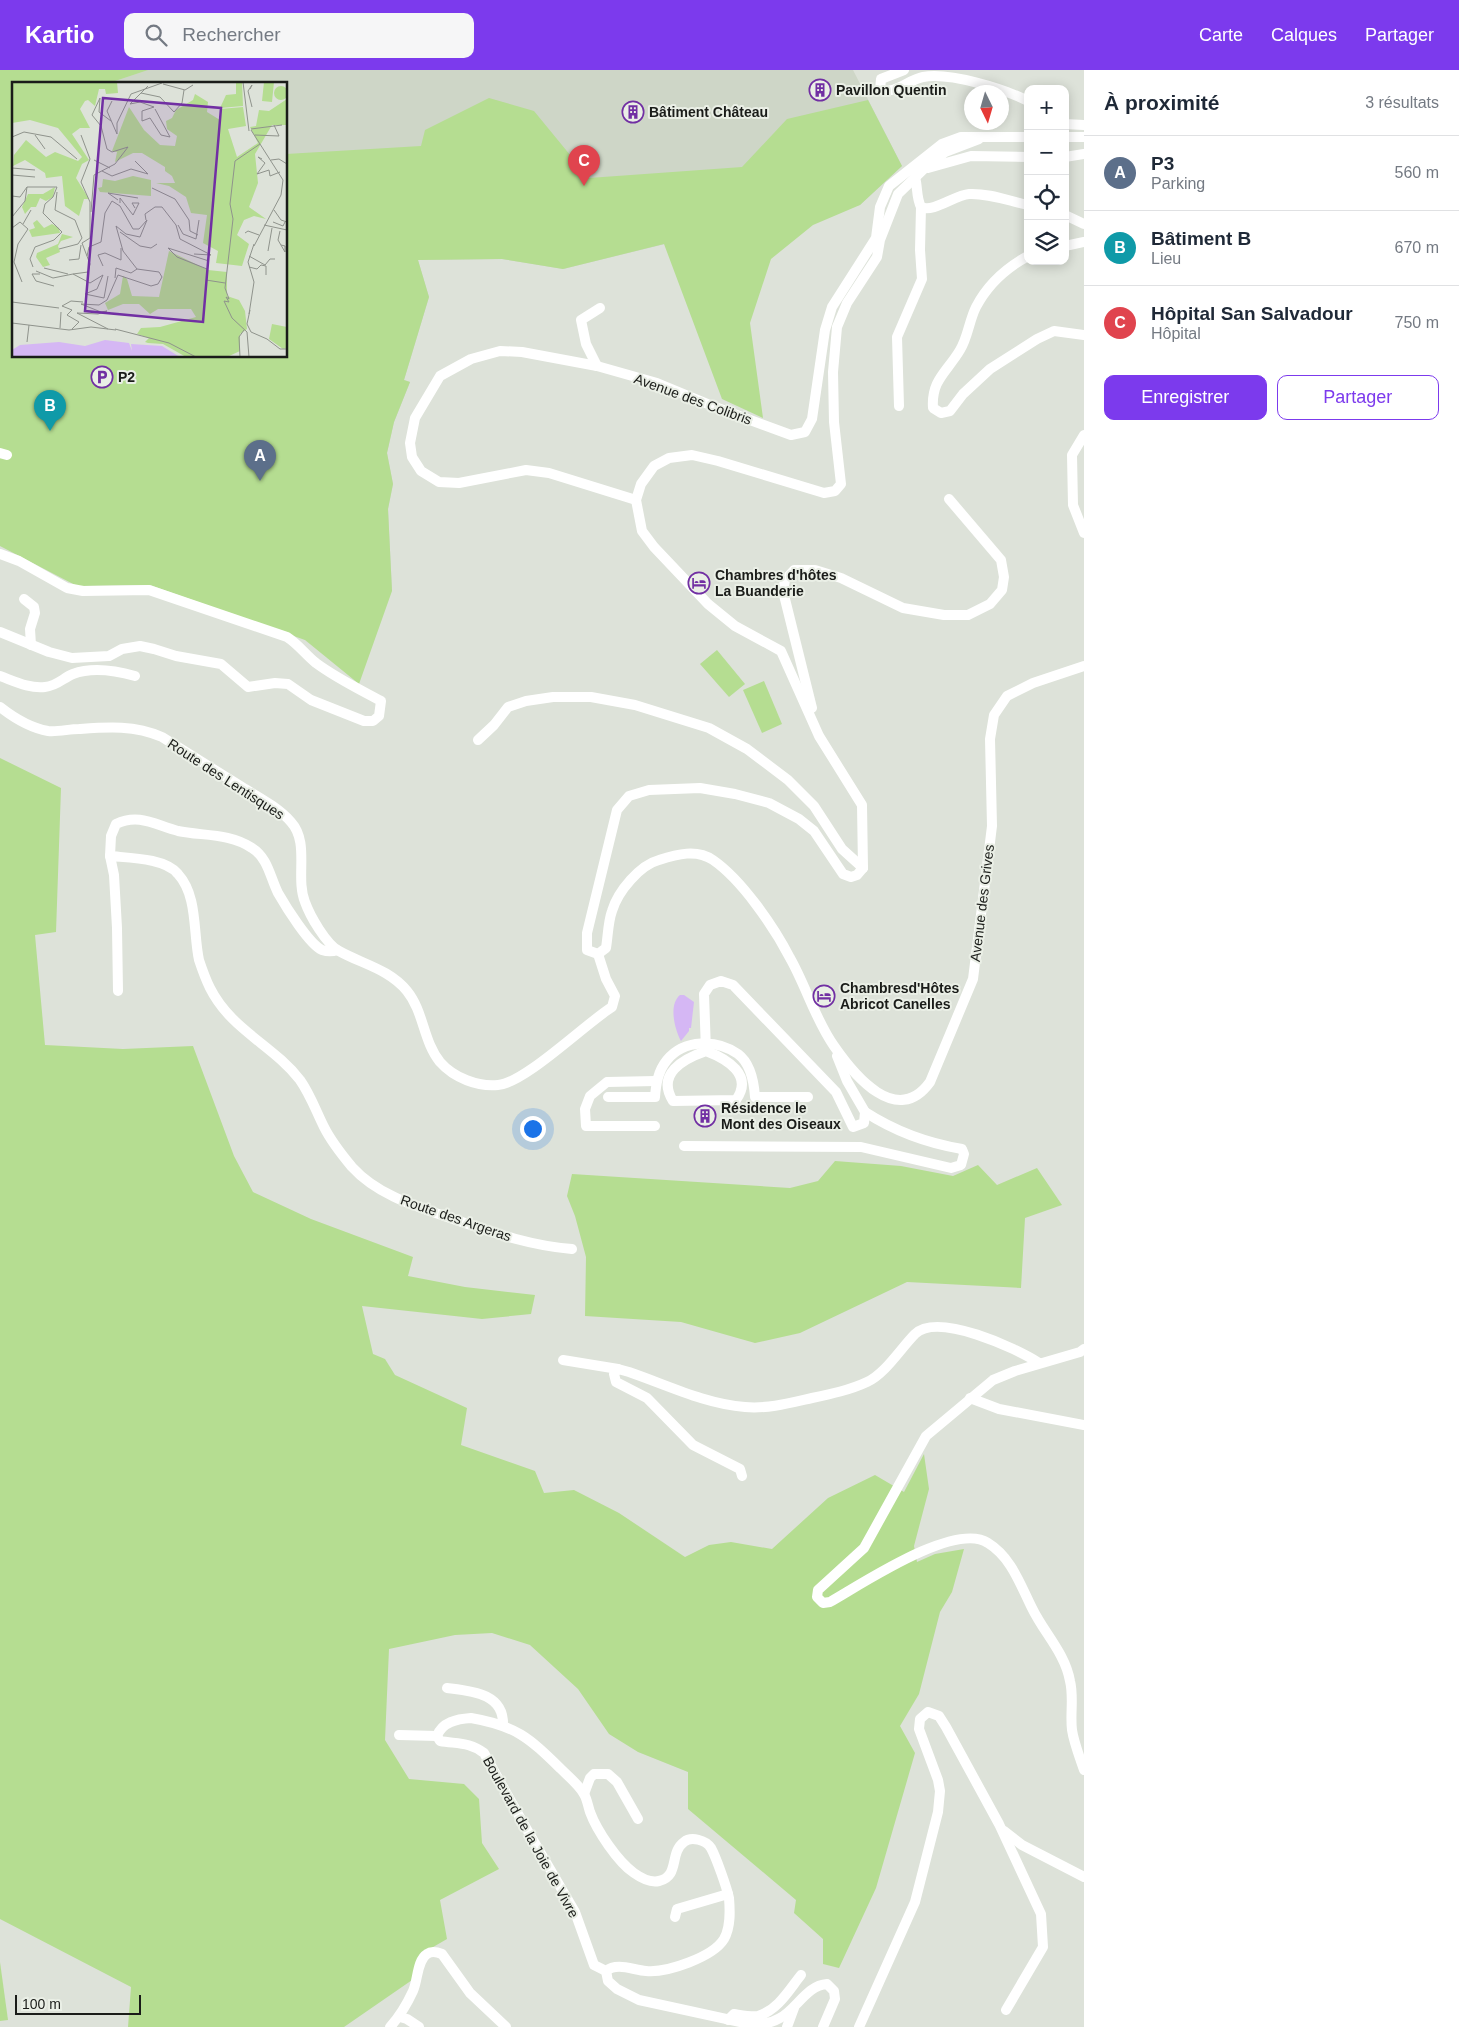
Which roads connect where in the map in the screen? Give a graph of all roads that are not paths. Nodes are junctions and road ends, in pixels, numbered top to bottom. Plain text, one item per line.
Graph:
1 (904, 70) edge
2 (1024, 99) edge
3 (1069, 124) edge
4 (1084, 125) edge
5 (1024, 137) edge
6 (1069, 137) edge
7 (1084, 138) edge
8 (1084, 154) edge
9 (1069, 156) edge
10 (1024, 157) edge
11 (920, 166) junction
12 (914, 177) junction
13 (1024, 204) edge
14 (921, 207) junction
15 (1069, 217) edge
16 (1084, 224) edge
17 (878, 239) junction
18 (1084, 242) edge
19 (1069, 245) edge
20 (1024, 258) edge
21 (600, 308) dead end
22 (1084, 335) edge
23 (597, 366) junction
24 (899, 406) dead end
25 (1084, 435) edge
26 (949, 499) dead end
27 (636, 500) junction
28 (1084, 533) edge
29 (0, 554) edge
30 (24, 599) dead end
31 (0, 632) edge
32 (31, 645) junction
33 (109, 656) junction
34 (1084, 666) edge
35 (105, 671) junction
36 (0, 676) edge
37 (135, 676) dead end
38 (0, 707) edge
39 (818, 736) junction
40 (478, 740) dead end
41 (110, 856) junction
42 (863, 868) junction
43 (337, 950) junction
44 (598, 954) junction
45 (118, 990) dead end
46 (833, 1046) junction
47 (706, 1047) junction
48 (656, 1081) junction
49 (608, 1097) dead end
50 (808, 1097) dead end
51 (865, 1112) junction
52 (656, 1126) dead end
53 (684, 1146) dead end
54 (572, 1249) dead end
55 (1084, 1349) edge
56 (563, 1360) dead end
57 (1039, 1363) junction
58 (618, 1369) junction
59 (970, 1398) junction
60 (1084, 1425) edge
61 (742, 1476) dead end
62 (447, 1688) dead end
63 (503, 1725) junction
64 (399, 1735) dead end
65 (437, 1736) junction
66 (1084, 1770) edge
67 (584, 1794) junction
68 (638, 1819) dead end
69 (999, 1824) junction
70 (1084, 1877) edge
71 (728, 1894) junction
72 (675, 1917) dead end
73 (606, 1971) junction
74 (801, 1975) dead end
75 (794, 2007) junction
76 (1006, 2010) dead end
77 (400, 2017) junction
78 (728, 2020) junction
79 (390, 2027) edge
80 (419, 2027) edge
81 (506, 2027) edge
82 (787, 2027) edge
83 (824, 2027) edge
84 (859, 2027) edge

1 - 2 street
3 - 4 street
5 - 11 street
6 - 7 street
8 - 9 street
10 - 11 street
11 - 12 street
11 - 17 street, Avenue des Colibris
12 - 14 street
12 - 17 street
13 - 14 street
14 - 24 street
15 - 16 street
17 - 23 street, Avenue des Colibris
17 - 27 street
18 - 19 street
20 - 22 street
21 - 23 street
23 - 27 street, Avenue des Colibris
25 - 28 street
26 - 39 street
27 - 39 street
29 - 33 street
30 - 32 street
31 - 32 street
32 - 33 street
33 - 35 street
34 - 46 street, Avenue des Grives
35 - 36 street
35 - 37 street
38 - 43 street, Route des Lentisques
39 - 42 street
40 - 42 street
41 - 43 street
41 - 45 street
41 - 54 street, Route des Argeras
42 - 44 street, Route des Lentisques
43 - 44 street, Route des Lentisques
44 - 46 street
46 - 51 street
47 - 47 street
47 - 48 street
47 - 50 street
47 - 51 street
48 - 49 street
48 - 52 street
51 - 53 street
55 - 57 street
56 - 58 street
57 - 58 street
57 - 59 street
58 - 61 street
59 - 60 street
59 - 66 street
62 - 63 street
63 - 65 street
63 - 67 street
64 - 65 street
65 - 73 street, Boulevard de la Joie de Vivre
67 - 68 street
67 - 71 street
69 - 70 street
69 - 76 street
69 - 84 street
71 - 72 street
71 - 73 street
73 - 78 street, Boulevard de la Joie de Vivre
74 - 78 street
75 - 78 street, Boulevard de la Joie de Vivre
75 - 82 street
75 - 83 street, Boulevard de la Joie de Vivre
77 - 79 street
77 - 80 street
77 - 81 street

